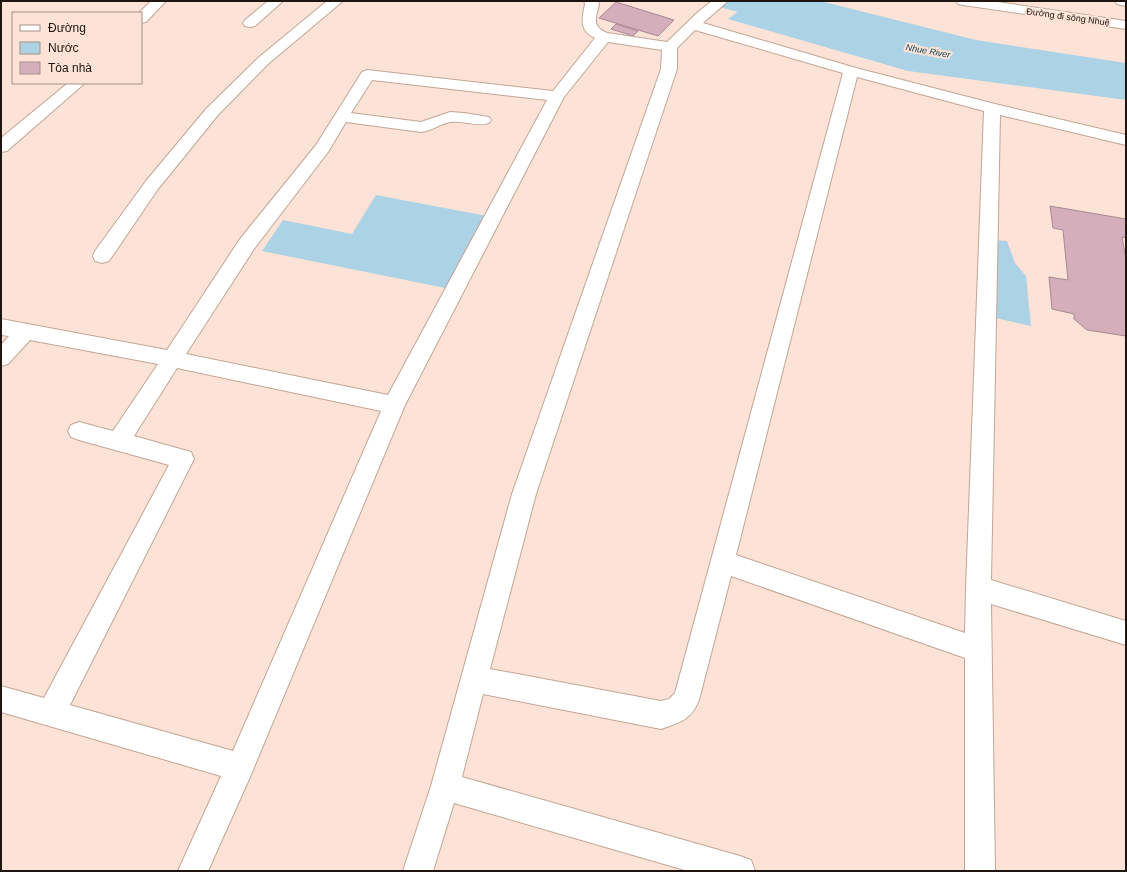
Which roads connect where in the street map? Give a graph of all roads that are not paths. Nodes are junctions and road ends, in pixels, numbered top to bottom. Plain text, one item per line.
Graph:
1 (159, 1) edge
2 (276, 1) edge
3 (336, 1) edge
4 (591, 1) edge
5 (721, 1) edge
6 (964, 1) edge
7 (1122, 1) edge
8 (1126, 2) edge
9 (142, 18) edge
10 (698, 20) junction
11 (250, 23) dead end
12 (1126, 25) edge
13 (604, 37) junction
14 (670, 47) junction
15 (851, 71) junction
16 (76, 84) edge
17 (557, 96) junction
18 (992, 108) junction
19 (341, 118) junction
20 (483, 120) dead end
21 (1, 129) edge
22 (19, 132) junction
23 (1126, 140) edge
24 (1, 147) edge
25 (102, 256) dead end
26 (1, 327) edge
27 (26, 331) junction
28 (1, 358) edge
29 (172, 360) junction
30 (394, 405) junction
31 (79, 430) dead end
32 (118, 442) junction
33 (723, 562) junction
34 (978, 588) junction
35 (1126, 633) edge
36 (979, 650) junction
37 (474, 679) junction
38 (1, 699) edge
39 (52, 713) junction
40 (240, 767) junction
41 (445, 786) junction
42 (193, 871) edge
43 (418, 871) edge
44 (740, 871) edge
45 (980, 871) edge

1 - 9 street
2 - 11 street
3 - 25 street
4 - 13 street
5 - 10 street
6 - 12 street, Đường đi sông Nhuệ
7 - 8 street
10 - 14 street
10 - 15 street
13 - 14 street
13 - 17 street
14 - 37 street
15 - 18 street
15 - 33 street
16 - 22 street
17 - 19 street
17 - 30 street
18 - 23 street
18 - 34 street
19 - 20 street
19 - 29 street
21 - 22 street
22 - 24 street
26 - 27 street
27 - 28 street
27 - 29 street
29 - 30 street
29 - 32 street
30 - 40 street
31 - 32 street
32 - 39 street
33 - 36 street
33 - 37 street
34 - 35 street
34 - 36 street
36 - 45 street
37 - 41 street
38 - 39 street
39 - 40 street
40 - 42 street
41 - 43 street
41 - 44 street

